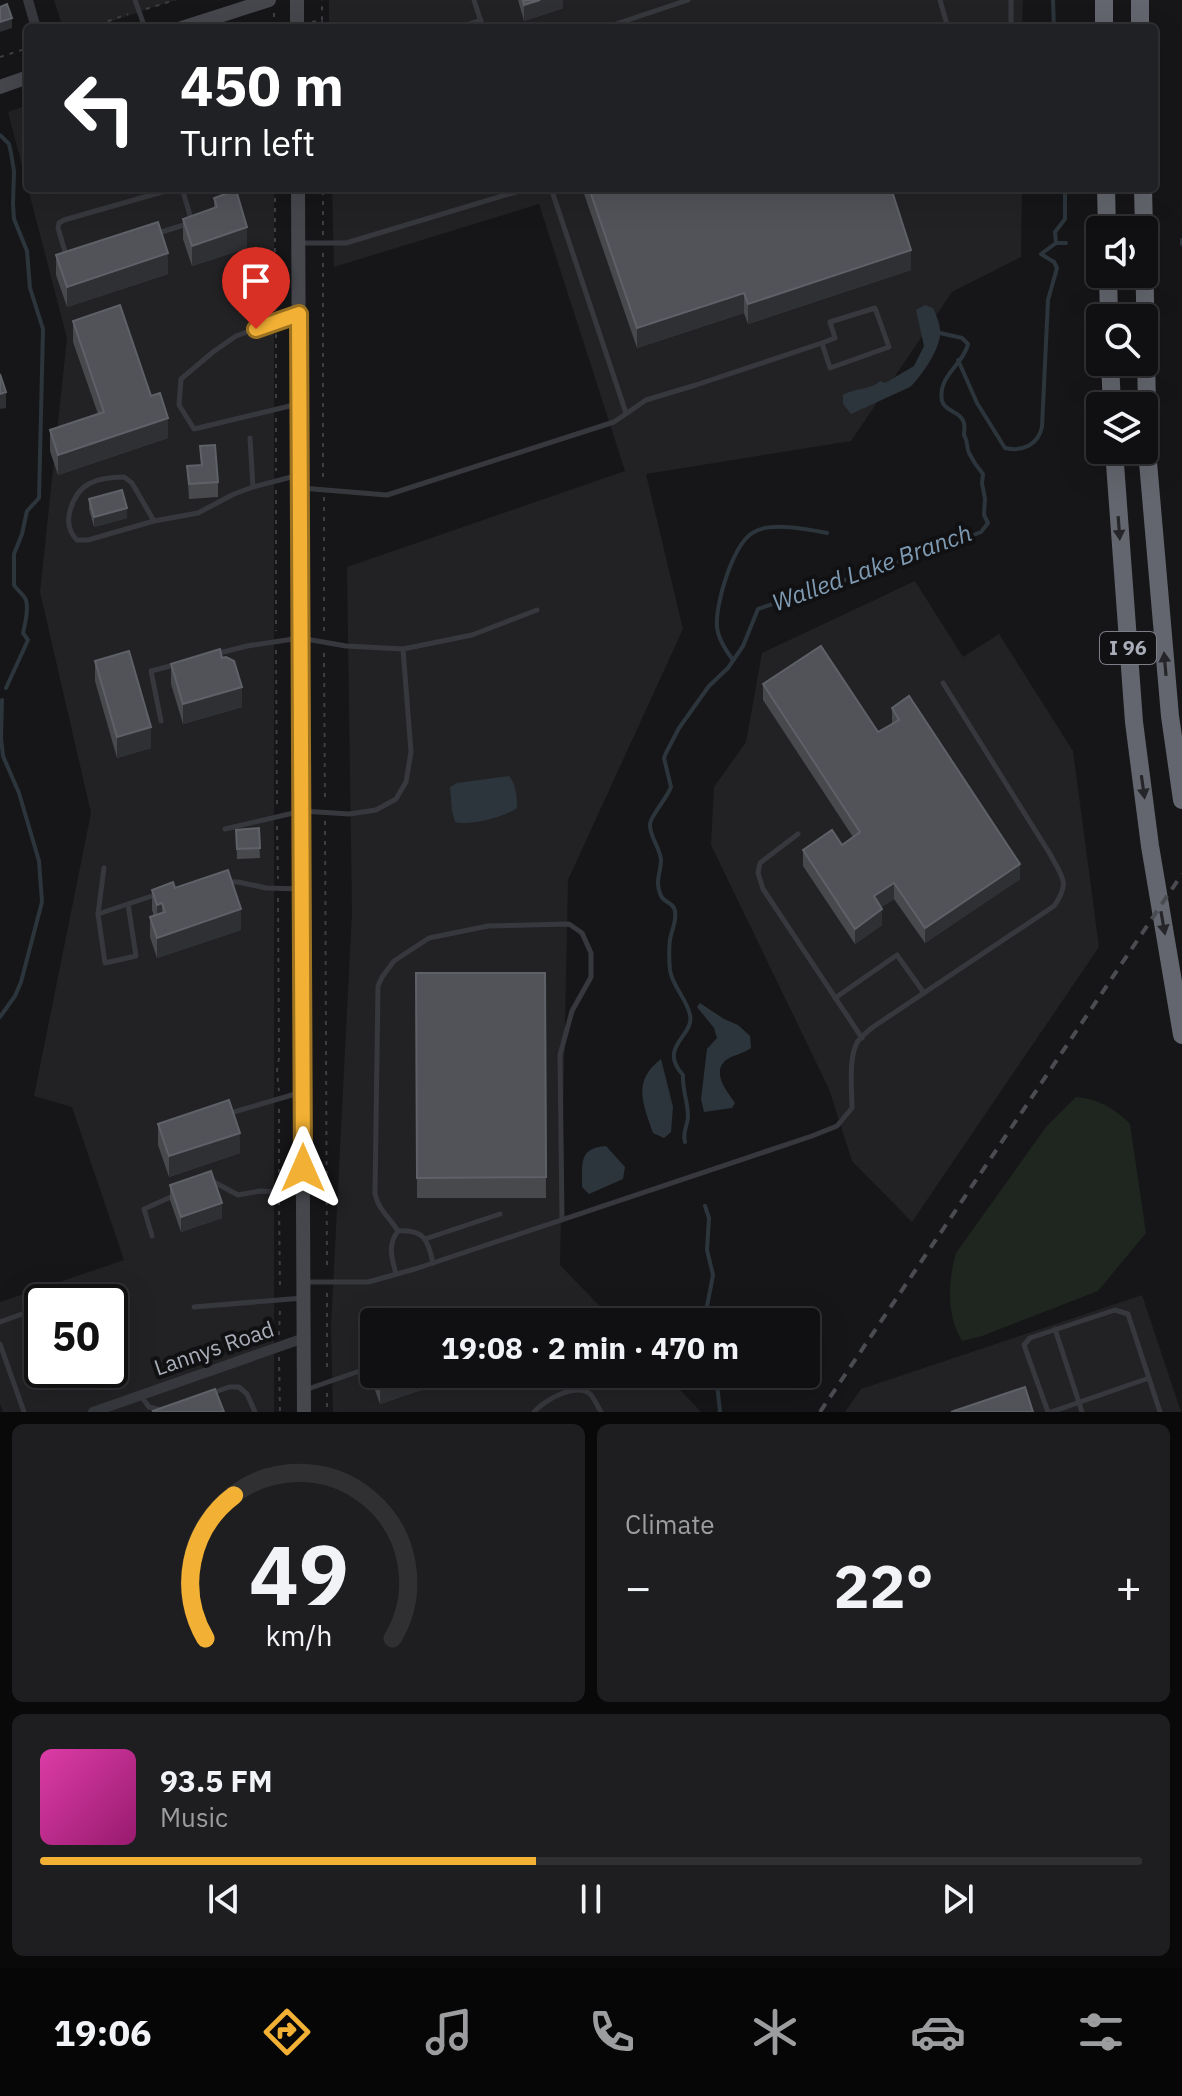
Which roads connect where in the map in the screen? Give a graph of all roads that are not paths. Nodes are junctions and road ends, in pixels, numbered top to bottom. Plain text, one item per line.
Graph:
1 (28, 0) edge
2 (135, 0) edge
3 (297, 0) edge
4 (474, 0) edge
5 (688, 0) edge
6 (940, 0) edge
7 (1011, 0) edge
8 (1104, 0) edge
9 (1140, 0) edge
10 (272, 7) edge
11 (481, 20) junction
12 (35, 24) edge
13 (144, 24) edge
14 (199, 24) edge
15 (297, 24) edge
16 (469, 24) edge
17 (482, 24) edge
18 (616, 24) edge
19 (947, 24) edge
20 (1011, 24) edge
21 (1104, 24) edge
22 (1140, 24) edge
23 (24, 78) edge
24 (0, 87) edge
25 (162, 192) edge
26 (183, 192) edge
27 (298, 192) edge
28 (516, 192) edge
29 (552, 192) edge
30 (1106, 192) edge
31 (1143, 192) edge
32 (1107, 216) edge
33 (1144, 216) edge
34 (146, 237) edge
35 (298, 243) junction
36 (74, 258) edge
37 (1145, 288) edge
38 (299, 314) junction
39 (822, 343) junction
40 (299, 404) junction
41 (626, 413) junction
42 (250, 438) dead end
43 (1115, 464) edge
44 (300, 481) junction
45 (253, 487) junction
46 (154, 521) junction
47 (537, 610) dead end
48 (300, 638) junction
49 (403, 649) junction
50 (205, 657) edge
51 (178, 664) edge
52 (943, 683) dead end
53 (161, 721) dead end
54 (1182, 798) edge
55 (302, 811) junction
56 (225, 829) dead end
57 (798, 834) dead end
58 (104, 868) dead end
59 (225, 881) edge
60 (302, 889) junction
61 (157, 894) edge
62 (128, 904) junction
63 (98, 914) junction
64 (924, 993) junction
65 (835, 998) junction
66 (1182, 1035) edge
67 (862, 1038) junction
68 (303, 1092) junction
69 (218, 1116) edge
70 (199, 1187) edge
71 (185, 1192) edge
72 (304, 1193) junction
73 (500, 1214) dead end
74 (562, 1220) junction
75 (398, 1231) junction
76 (152, 1236) dead end
77 (425, 1239) junction
78 (433, 1263) junction
79 (396, 1274) junction
80 (304, 1290) junction
81 (194, 1307) dead end
82 (24, 1313) edge
83 (0, 1322) edge
84 (1055, 1329) junction
85 (304, 1338) junction
86 (0, 1344) edge
87 (360, 1371) edge
88 (1149, 1378) junction
89 (304, 1390) junction
90 (141, 1395) junction
91 (202, 1396) edge
92 (1078, 1402) junction
93 (162, 1410) edge
94 (24, 1412) edge
95 (93, 1412) edge
96 (255, 1412) edge
97 (304, 1412) edge
98 (534, 1412) edge
99 (601, 1412) edge
100 (1049, 1412) edge
101 (1082, 1412) edge
102 (1160, 1412) edge

1 - 12 street
2 - 13 lane
3 - 15 main road
4 - 11 lane
5 - 18 lane
6 - 19 lane
7 - 20 lane
8 - 21 highway
9 - 22 highway
10 - 14 main road
11 - 16 lane
11 - 17 lane
23 - 24 main road
25 - 36 lane
26 - 34 lane
27 - 35 main road
28 - 35 lane
29 - 41 lane
30 - 32 highway
31 - 33 highway
35 - 38 main road
54 -> 37 highway, I 96
38 - 40 main road
38 - 40 lane
39 - 39 lane
39 - 41 lane
40 - 44 main road
41 - 44 lane
42 - 45 lane
43 -> 66 highway, I 96
44 - 45 lane
44 - 48 main road
45 - 46 lane
46 - 46 lane
47 - 49 lane
48 - 49 lane
48 - 50 lane
48 - 55 main road
49 - 55 lane
51 - 53 lane
52 - 64 lane
55 - 56 lane
55 - 60 main road
57 - 65 lane
58 - 63 lane
59 - 60 lane
60 - 68 main road
61 - 62 lane
62 - 63 lane
62 - 63 lane
64 - 65 lane
64 - 67 lane
65 - 67 lane
67 - 74 lane
68 - 69 lane
68 - 72 main road
70 - 72 lane
71 - 76 lane
72 - 80 main road
73 - 77 lane
74 - 75 lane
74 - 78 lane
75 - 77 lane
75 - 79 lane
77 - 78 lane
78 - 79 lane
79 - 80 lane
80 - 81 lane
80 - 85 main road
82 - 83 lane
84 - 88 lane
84 - 92 lane
84 - 100 lane
85 - 89 main road
85 - 90 street, Lannys Road
86 - 94 lane
87 - 89 lane
88 - 92 lane
88 - 102 lane
89 - 97 main road
90 - 93 lane
90 - 95 street, Lannys Road
91 - 96 lane
92 - 100 lane
92 - 101 lane
98 - 99 lane

